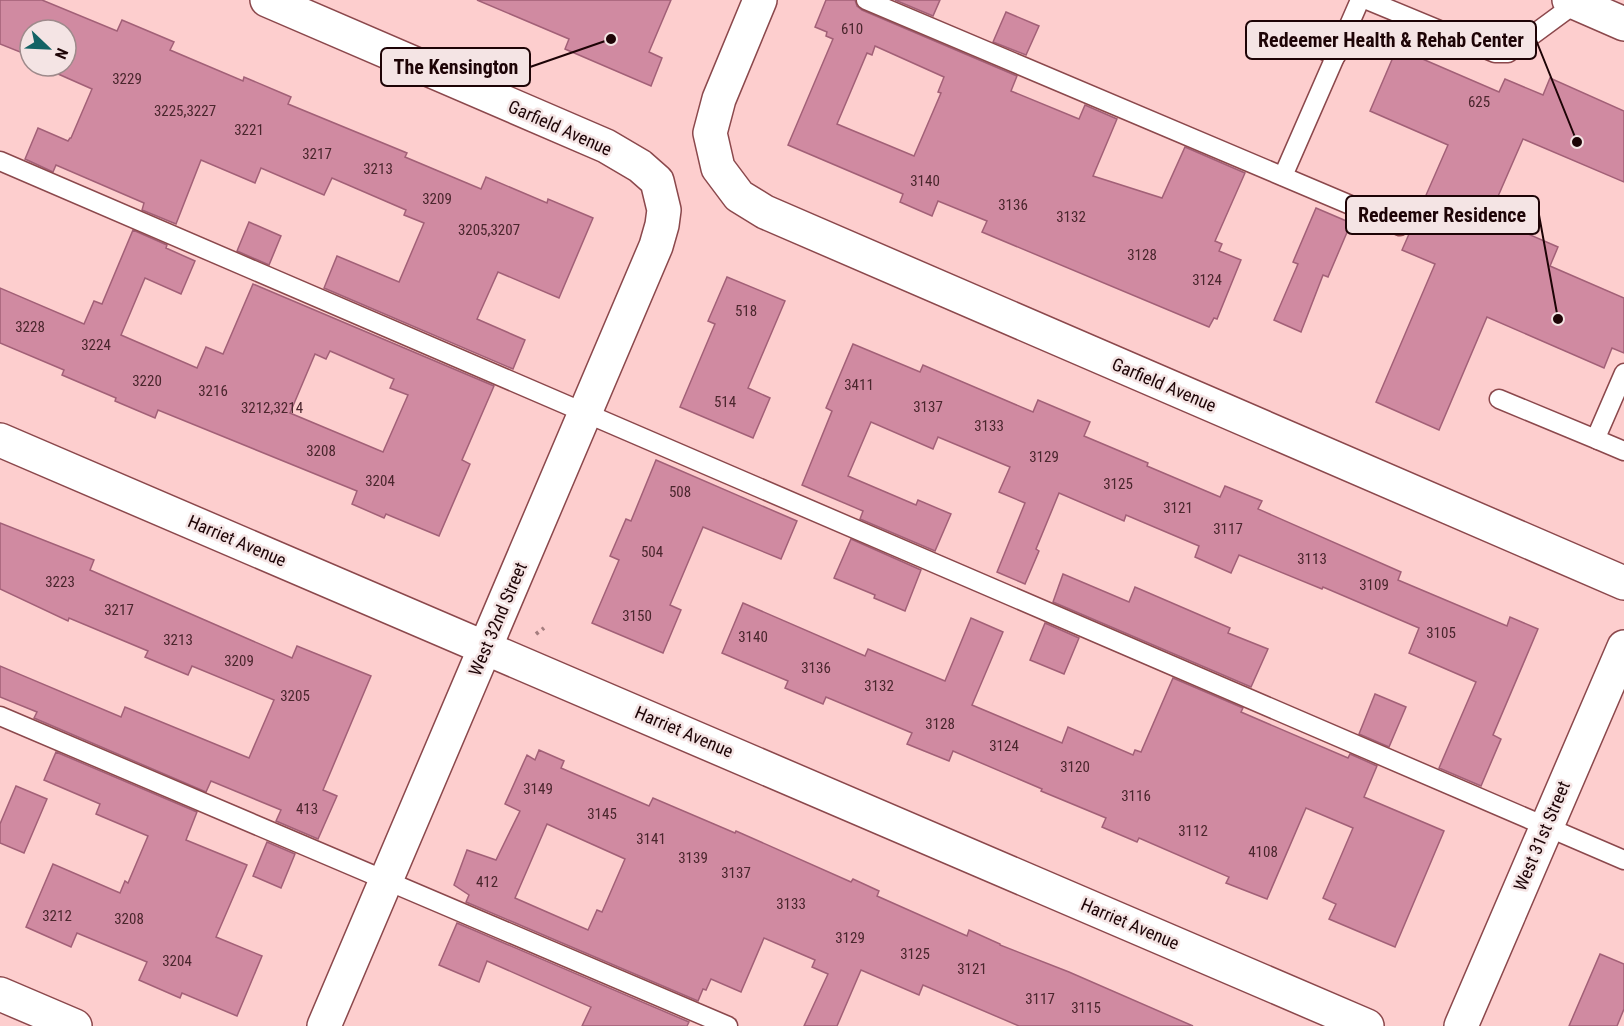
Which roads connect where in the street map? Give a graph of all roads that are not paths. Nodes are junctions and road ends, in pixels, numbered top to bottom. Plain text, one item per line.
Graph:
1 (267, 0) edge
2 (760, 0) edge
3 (866, 0) edge
4 (1360, 0) edge
5 (1367, 0) edge
6 (1572, 1) edge
7 (1624, 24) edge
8 (1299, 39) dead end
9 (1336, 56) junction
10 (0, 161) edge
11 (1283, 176) junction
12 (664, 210) joint
13 (1400, 226) dead end
14 (1624, 373) edge
15 (1499, 399) dead end
16 (585, 414) junction
17 (0, 440) edge
18 (1598, 440) junction
19 (1624, 451) edge
20 (1624, 583) edge
21 (486, 647) junction
22 (1624, 647) edge
23 (0, 716) edge
24 (1546, 827) junction
25 (1624, 860) edge
26 (386, 880) junction
27 (0, 994) edge
28 (75, 1026) edge
29 (324, 1026) edge
30 (728, 1026) edge
31 (1367, 1026) edge
32 (1461, 1026) edge

1 - 12 street, Garfield Avenue
2 - 20 street, Garfield Avenue
3 - 11 lane
4 - 9 lane
5 - 6 lane
6 - 7 street
8 - 9 lane
9 - 11 lane
10 - 16 lane
11 - 13 lane
12 - 16 street, West 32nd Street
14 - 18 lane
15 - 18 lane
16 - 21 street, West 32nd Street
16 - 24 lane
17 - 21 street, Harriet Avenue
18 - 19 lane
21 - 26 street, West 32nd Street
21 - 31 street, Harriet Avenue
22 - 24 street, West 31st Street
23 - 26 lane
24 - 25 lane
24 - 32 street, West 31st Street
26 - 29 street, West 32nd Street
26 - 30 lane
27 - 28 street

